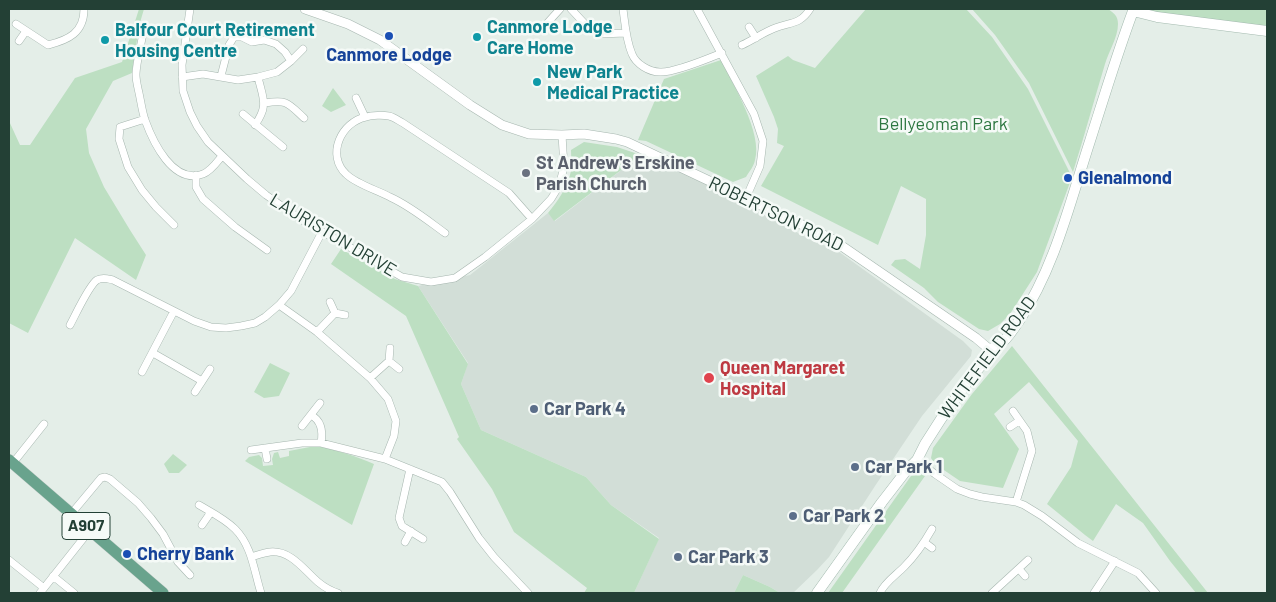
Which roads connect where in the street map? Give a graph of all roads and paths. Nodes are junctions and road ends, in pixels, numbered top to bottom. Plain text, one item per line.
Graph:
1 (84, 9) edge
2 (190, 9) edge
3 (305, 9) edge
4 (560, 9) edge
5 (571, 9) edge
6 (623, 9) edge
7 (698, 9) edge
8 (810, 9) edge
9 (1130, 10) edge
10 (16, 24) dead end
11 (749, 27) dead end
12 (541, 30) dead end
13 (1267, 30) edge
14 (26, 31) junction
15 (143, 33) dead end
16 (626, 33) junction
17 (756, 38) junction
18 (19, 41) dead end
19 (742, 45) dead end
20 (303, 49) dead end
21 (722, 53) junction
22 (291, 61) junction
23 (182, 76) junction
24 (221, 76) junction
25 (258, 77) junction
26 (356, 98) dead end
27 (264, 103) junction
28 (243, 114) dead end
29 (365, 117) junction
30 (304, 118) dead end
31 (145, 119) junction
32 (256, 125) junction
33 (562, 135) junction
34 (283, 147) dead end
35 (222, 156) junction
36 (196, 175) junction
37 (746, 198) junction
38 (532, 219) junction
39 (174, 226) dead end
40 (322, 232) junction
41 (445, 233) dead end
42 (267, 250) dead end
43 (330, 302) dead end
44 (279, 305) junction
45 (174, 311) junction
46 (335, 313) junction
47 (345, 314) dead end
48 (70, 326) dead end
49 (317, 332) junction
50 (390, 348) dead end
51 (989, 349) junction
52 (153, 353) junction
53 (388, 362) junction
54 (210, 369) dead end
55 (399, 369) dead end
56 (142, 372) dead end
57 (370, 378) junction
58 (202, 381) junction
59 (195, 392) dead end
60 (320, 402) dead end
61 (1013, 411) dead end
62 (311, 415) junction
63 (1019, 421) junction
64 (44, 424) dead end
65 (302, 426) dead end
66 (1010, 427) dead end
67 (321, 443) junction
68 (265, 448) junction
69 (251, 450) dead end
70 (267, 459) dead end
71 (385, 459) junction
72 (917, 460) junction
73 (11, 461) edge
74 (410, 469) junction
75 (1016, 502) junction
76 (199, 505) dead end
77 (211, 512) junction
78 (71, 514) junction
79 (202, 525) dead end
80 (932, 529) dead end
81 (90, 530) junction
82 (411, 532) junction
83 (423, 539) dead end
84 (405, 542) dead end
85 (924, 542) junction
86 (932, 548) dead end
87 (251, 557) junction
88 (9, 560) edge
89 (1028, 560) dead end
90 (1115, 561) junction
91 (1019, 569) junction
92 (190, 574) dead end
93 (53, 576) junction
94 (1025, 576) dead end
95 (42, 591) edge
96 (74, 593) edge
97 (163, 593) edge
98 (261, 593) edge
99 (338, 593) edge
100 (528, 593) edge
101 (817, 593) edge
102 (880, 593) edge
103 (992, 593) edge
104 (1094, 593) edge
105 (1156, 593) edge

1 - 14 street
2 - 23 street, LAURISTON DRIVE
3 - 33 street, ROBERTSON ROAD
4 - 12 street
5 - 16 street
6 - 16 street
7 - 21 street
8 - 17 street
9 - 13 main road
9 - 51 main road, WHITEFIELD ROAD
10 - 14 street
11 - 17 street
14 - 18 street
15 - 31 street
16 - 21 street
17 - 19 street
20 - 22 street
21 - 37 street
22 - 24 street
22 - 25 street
23 - 24 street
23 - 35 street, LAURISTON DRIVE
24 - 25 street
25 - 27 street
26 - 29 street
27 - 30 street
27 - 32 street
28 - 32 street
29 - 38 street
29 - 41 street
31 - 36 street
31 - 39 street
32 - 34 street
33 - 37 street, ROBERTSON ROAD
33 - 38 street, LAURISTON DRIVE
35 - 36 street
35 - 40 street, LAURISTON DRIVE
36 - 42 street
37 - 51 street, ROBERTSON ROAD
38 - 40 street, LAURISTON DRIVE
40 - 44 street
43 - 46 street
44 - 45 street
44 - 49 street
45 - 48 street
45 - 52 street
46 - 47 street
46 - 49 street
49 - 57 street
50 - 53 street
51 - 72 main road, WHITEFIELD ROAD
52 - 56 street
52 - 58 street
53 - 55 street
53 - 57 street
54 - 58 street
57 - 71 street
58 - 59 street
60 - 62 street
61 - 63 street
62 - 65 street
62 - 67 street
63 - 66 street
63 - 75 street
64 - 73 street
67 - 68 street
67 - 71 street
68 - 69 street
68 - 70 street
71 - 74 street
72 - 75 street
72 - 101 main road, WHITEFIELD ROAD
73 - 78 main road, A907
74 - 82 street
74 - 100 street
75 - 90 street
76 - 77 street
77 - 79 street
77 - 87 street
78 - 81 main road, A907
78 - 92 street
80 - 85 street
81 - 93 street
81 - 97 main road, A907
82 - 83 street
82 - 84 street
85 - 86 street
85 - 102 street
87 - 98 street
87 - 99 street
88 - 95 street
89 - 91 street
90 - 104 street
90 - 105 street
91 - 94 street
91 - 103 street
93 - 95 street
93 - 96 street

